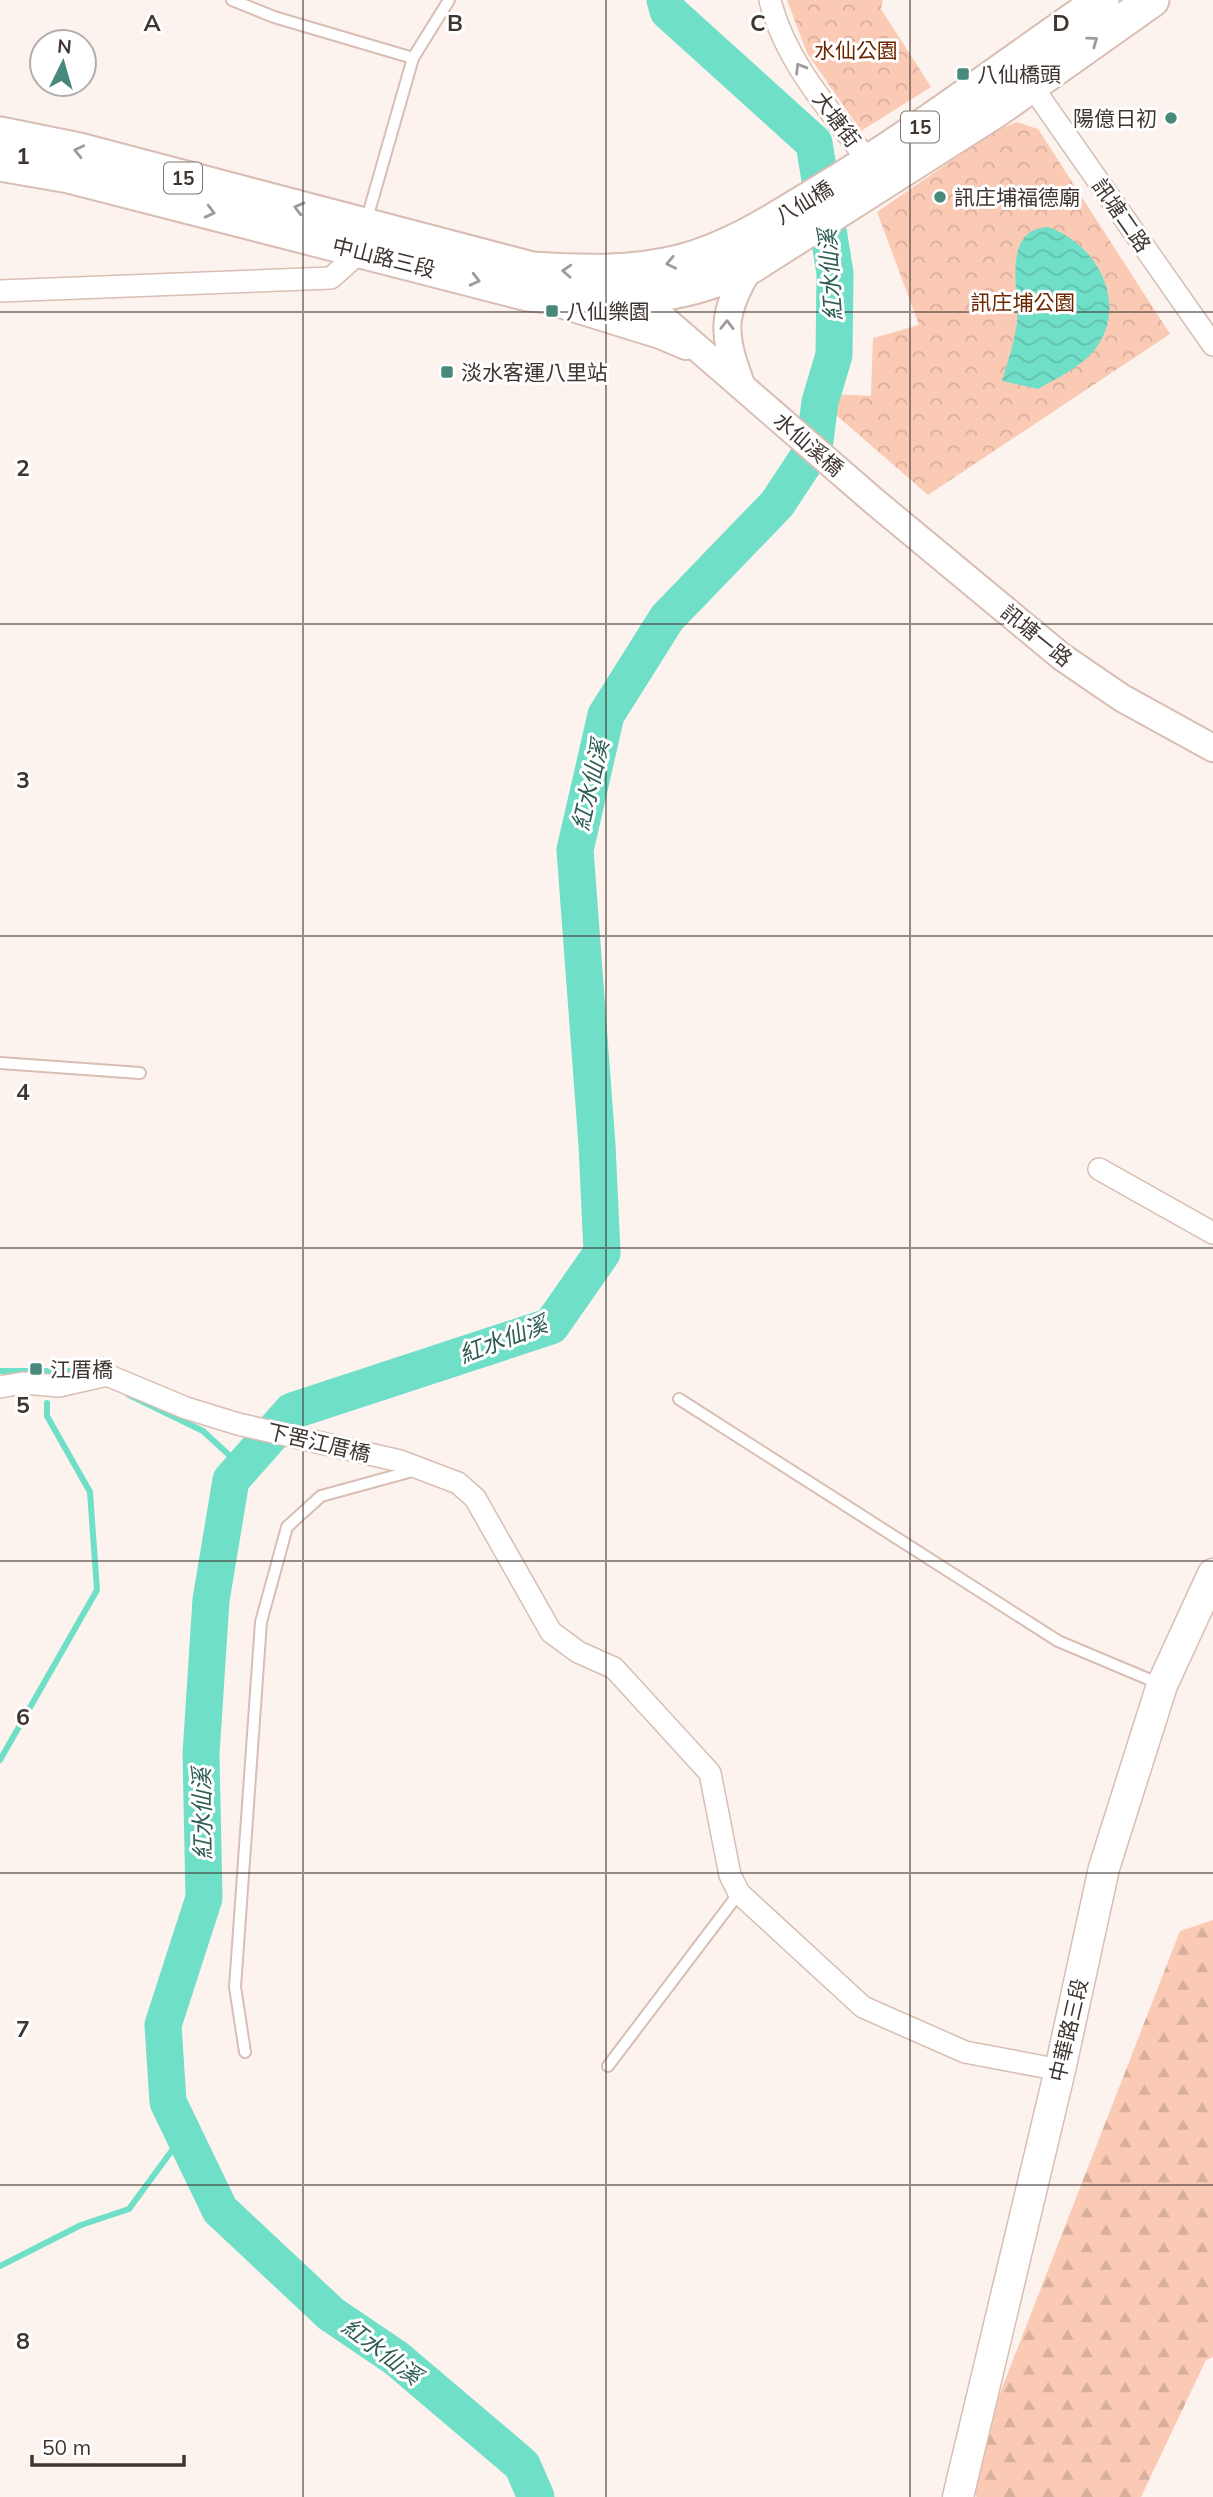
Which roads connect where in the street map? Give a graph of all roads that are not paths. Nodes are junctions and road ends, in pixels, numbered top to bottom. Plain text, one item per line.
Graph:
1 (233, 0) edge
2 (449, 0) edge
3 (770, 0) edge
4 (1102, 0) edge
5 (1152, 0) edge
6 (412, 58) junction
7 (1031, 85) junction
8 (0, 134) edge
9 (0, 164) edge
10 (866, 175) junction
11 (363, 238) junction
12 (756, 253) junction
13 (638, 284) junction
14 (0, 291) edge
15 (528, 294) junction
16 (1211, 338) edge
17 (704, 353) junction
18 (742, 385) junction
19 (875, 502) joint
20 (1213, 748) edge
21 (0, 1063) edge
22 (140, 1073) dead end
23 (1099, 1169) dead end
24 (1213, 1233) edge
25 (0, 1387) edge
26 (679, 1399) dead end
27 (422, 1469) junction
28 (1213, 1574) edge
29 (1162, 1685) junction
30 (739, 1893) junction
31 (245, 2052) dead end
32 (608, 2066) dead end
33 (1060, 2070) junction
34 (958, 2497) edge

1 - 6 lane
2 - 6 lane
10 -> 3 street, 大塘街
4 - 10 main road, 15
7 -> 5 main road, 15
6 - 11 lane
7 - 10 main road, 15
7 - 16 street, 訊塘二路
11 -> 8 main road, 中山路三段 / 15
9 -> 11 main road, 中山路三段 / 15
10 - 12 main road, 八仙橋 / 15
13 -> 11 main road, 中山路三段 / 15
11 - 14 street
11 -> 15 main road, 中山路三段 / 15
12 - 13 main road, 中山路三段 / 15
18 -> 12 street
13 - 15 main road, 中山路三段 / 15
13 - 17 street
15 - 17 street
17 - 18 street
18 - 19 street, 水仙溪橋
19 - 20 street, 訊塘一路
21 - 22 lane
23 - 24 street
25 - 27 street, 下罟江厝橋
26 - 29 lane
27 - 30 street, 下罟江厝橋
27 - 31 lane
28 - 29 main road, 中華路三段
29 - 33 main road, 中華路三段
30 - 32 lane
30 - 33 street
33 - 34 main road, 中華路三段

